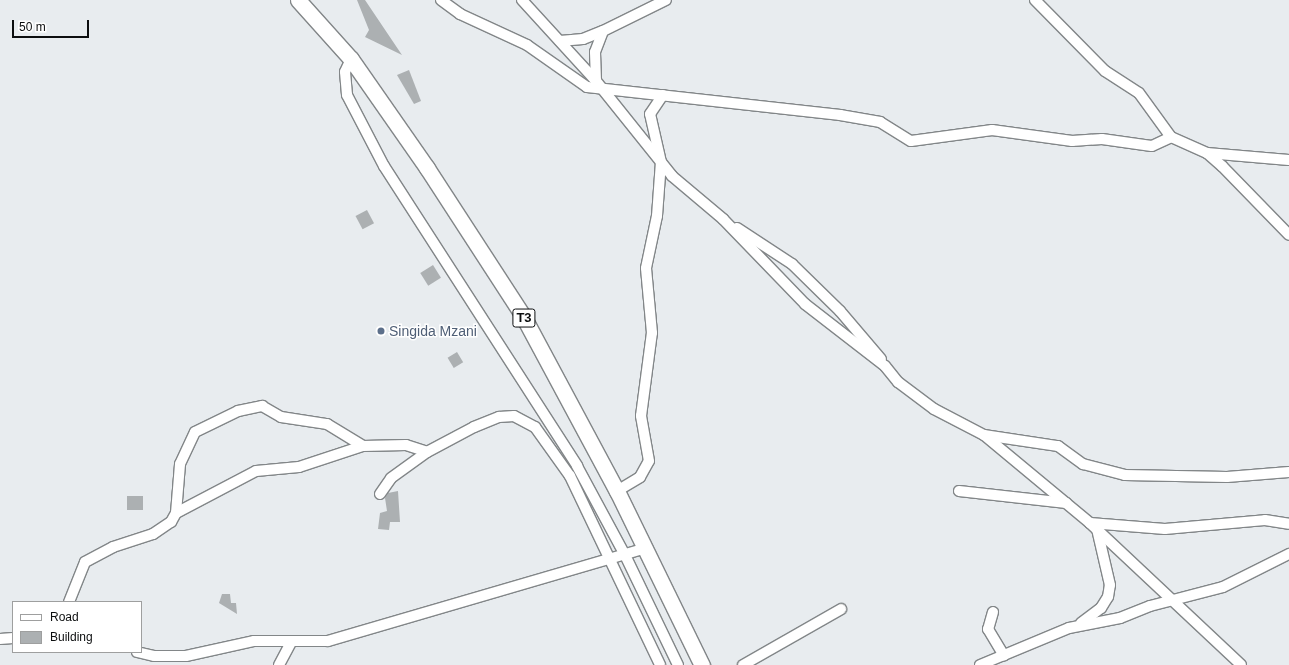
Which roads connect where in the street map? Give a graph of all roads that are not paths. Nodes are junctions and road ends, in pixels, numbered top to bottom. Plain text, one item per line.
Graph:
1 (298, 0) edge
2 (441, 0) edge
3 (522, 0) edge
4 (666, 0) edge
5 (1035, 0) edge
6 (603, 31) junction
7 (560, 41) junction
8 (352, 59) junction
9 (599, 85) junction
10 (663, 95) junction
11 (1170, 137) junction
12 (1207, 153) junction
13 (1289, 160) edge
14 (661, 162) junction
15 (723, 219) junction
16 (1289, 235) edge
17 (885, 366) junction
18 (984, 435) junction
19 (363, 446) junction
20 (427, 452) junction
21 (1289, 472) edge
22 (617, 491) junction
23 (959, 491) dead end
24 (380, 494) dead end
25 (1066, 503) junction
26 (176, 514) junction
27 (1289, 524) edge
28 (1093, 525) junction
29 (646, 548) junction
30 (1289, 554) edge
31 (625, 555) junction
32 (610, 559) junction
33 (1170, 600) junction
34 (69, 601) edge
35 (840, 610) dead end
36 (993, 612) dead end
37 (1078, 625) junction
38 (12, 638) edge
39 (0, 639) edge
40 (292, 641) junction
41 (142, 653) edge
42 (1004, 656) junction
43 (279, 665) edge
44 (660, 665) edge
45 (678, 665) edge
46 (702, 665) edge
47 (743, 665) edge
48 (980, 665) edge
49 (1241, 665) edge

1 - 8 highway, T3
2 - 9 street
3 - 7 street
4 - 6 street
5 - 11 street
6 - 7 street
6 - 9 street
7 - 9 street
8 - 22 highway, T3
8 - 31 street
9 - 10 street
9 - 14 street
10 - 11 street
10 - 14 street
11 - 12 street
12 - 13 street
12 - 16 street
14 - 15 street
14 - 22 street
15 - 17 street
15 - 17 street
17 - 18 street
18 - 21 street
18 - 25 street
19 - 20 street
19 - 26 street
19 - 26 street
20 - 24 street
20 - 32 street
22 - 29 highway, T3
23 - 25 street
25 - 28 street
26 - 34 street
27 - 28 street
28 - 33 street
28 - 37 street
29 - 31 street
29 - 46 highway, T3
30 - 33 street
31 - 32 street
31 - 45 street
32 - 40 street
32 - 44 street
33 - 37 street
33 - 49 street
35 - 47 street
36 - 42 street
37 - 42 street
38 - 39 street
40 - 41 street
40 - 43 street
42 - 48 street

